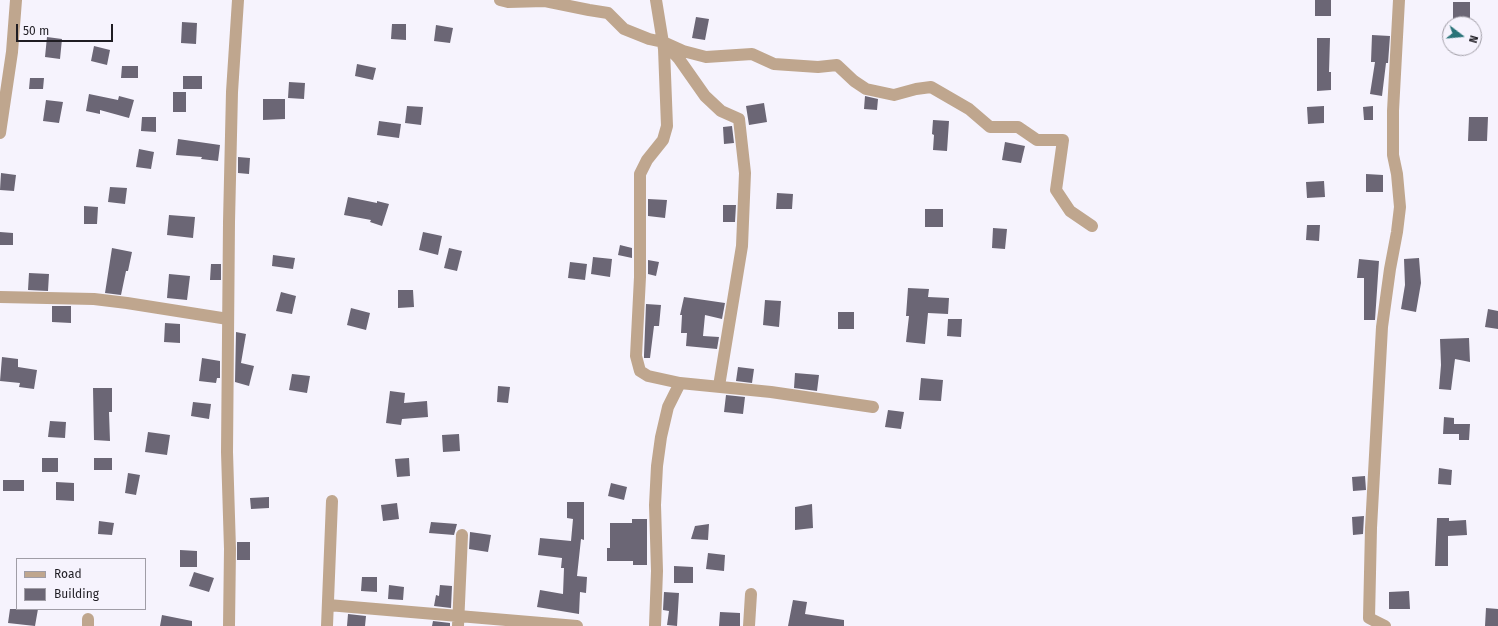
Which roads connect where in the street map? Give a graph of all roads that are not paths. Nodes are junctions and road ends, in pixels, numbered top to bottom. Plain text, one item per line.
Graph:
1 (16, 0) edge
2 (238, 0) edge
3 (500, 0) edge
4 (656, 0) edge
5 (1399, 0) edge
6 (663, 42) junction
7 (0, 133) edge
8 (1092, 226) dead end
9 (0, 297) edge
10 (228, 319) junction
11 (680, 383) junction
12 (719, 386) junction
13 (873, 407) dead end
14 (332, 501) dead end
15 (462, 535) dead end
16 (751, 594) dead end
17 (328, 606) junction
18 (458, 621) edge
19 (229, 626) edge
20 (327, 626) edge
21 (577, 626) edge
22 (655, 626) edge
23 (749, 626) edge
24 (1385, 626) edge

1 - 7 street
2 - 10 street
3 - 6 street
4 - 6 street
5 - 24 street
6 - 8 street
6 - 11 street
6 - 12 street
9 - 10 street
10 - 19 street
11 - 12 street
11 - 22 street
12 - 13 street
14 - 17 street
15 - 18 street
16 - 23 street
17 - 18 street
17 - 20 street
18 - 21 street

